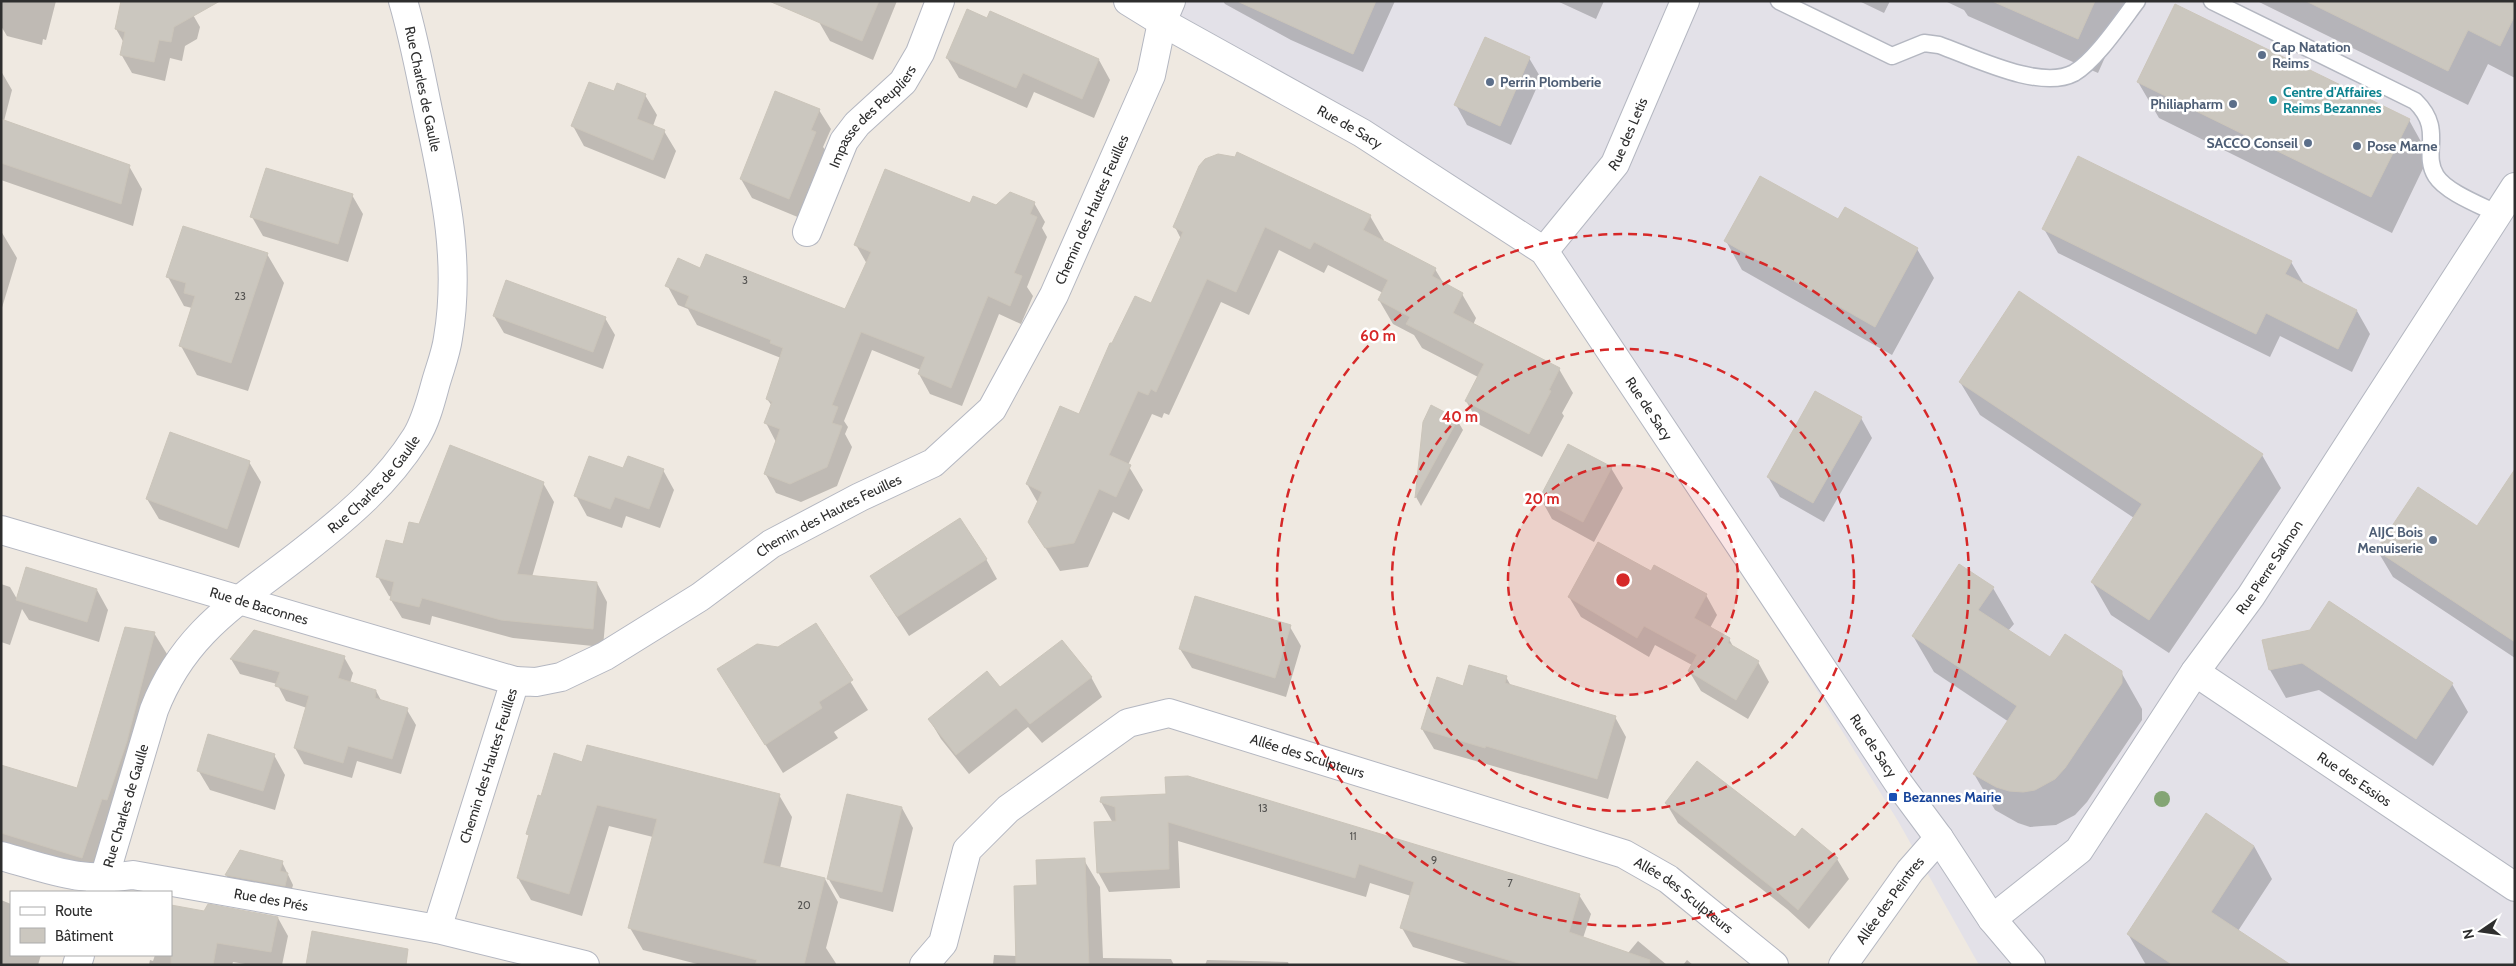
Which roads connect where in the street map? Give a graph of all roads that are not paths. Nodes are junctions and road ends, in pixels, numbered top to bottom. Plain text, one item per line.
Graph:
1 (403, 1) edge
2 (940, 1) edge
3 (1128, 1) edge
4 (1685, 1) edge
5 (1780, 1) edge
6 (2137, 1) edge
7 (2212, 1) edge
8 (1166, 12) edge
9 (2515, 188) edge
10 (2498, 214) junction
11 (807, 232) dead end
12 (1544, 251) junction
13 (1, 530) edge
14 (239, 599) junction
15 (2195, 672) junction
16 (515, 681) junction
17 (1939, 838) junction
18 (1, 856) edge
19 (102, 886) edge
20 (2515, 887) edge
21 (1992, 919) junction
22 (437, 929) junction
23 (585, 965) edge
24 (924, 965) edge
25 (1774, 965) edge
26 (1843, 965) edge
27 (2031, 965) edge

1 - 14 street, Rue Charles de Gaulle
2 - 11 street, Impasse des Peupliers
3 - 8 street, Rue de Sacy
4 - 12 street, Rue des Letis
5 - 6 lane
7 - 10 lane
8 - 12 street, Rue de Sacy
8 - 16 street, Chemin des Hautes Feuilles
9 - 10 street, Rue Pierre Salmon
10 - 15 street, Rue Pierre Salmon
12 - 17 street, Rue de Sacy
13 - 14 street, Rue de Baconnes
14 - 16 street, Rue de Baconnes
14 - 19 street, Rue Charles de Gaulle
15 - 20 street, Rue des Essios
15 - 21 street, Rue Pierre Salmon
16 - 22 street, Chemin des Hautes Feuilles
17 - 21 street, Rue de Sacy
17 - 26 street, Allée des Peintres
18 - 19 street, Rue des Prés
19 - 22 street, Rue des Prés
21 - 27 street, Rue de Sacy
22 - 23 street, Rue des Prés
24 - 25 street, Allée des Sculpteurs

